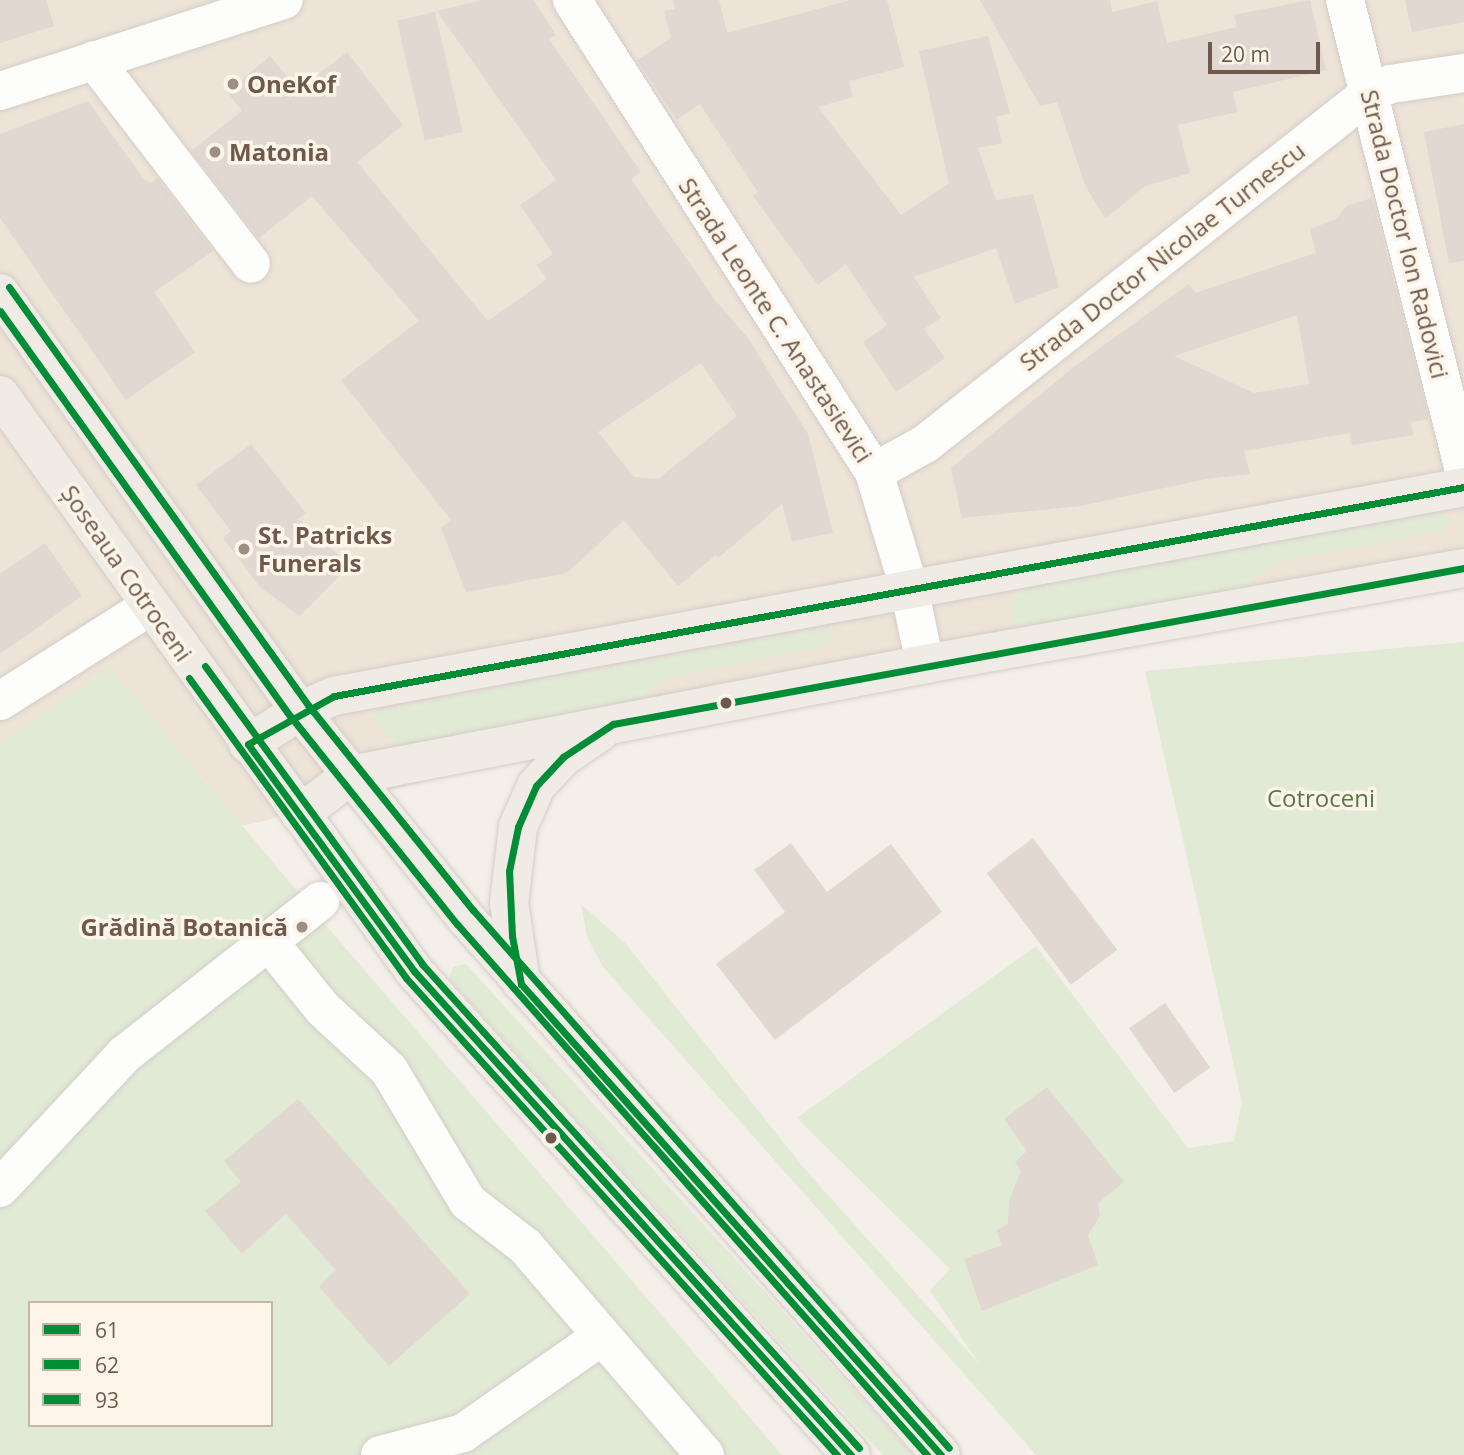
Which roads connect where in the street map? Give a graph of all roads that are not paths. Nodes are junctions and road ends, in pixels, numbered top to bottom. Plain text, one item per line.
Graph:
1 (284, 0) edge
2 (572, 0) edge
3 (1345, 0) edge
4 (94, 60) junction
5 (1464, 73) edge
6 (0, 91) edge
7 (1371, 92) junction
8 (251, 264) dead end
9 (0, 293) edge
10 (0, 395) edge
11 (1464, 469) edge
12 (874, 472) junction
13 (1464, 486) edge
14 (1464, 568) edge
15 (909, 589) junction
16 (150, 606) junction
17 (925, 664) junction
18 (0, 701) edge
19 (300, 711) junction
20 (613, 724) junction
21 (248, 744) junction
22 (351, 775) junction
23 (300, 814) junction
24 (320, 901) dead end
25 (268, 941) junction
26 (521, 984) junction
27 (0, 1188) edge
28 (602, 1336) junction
29 (380, 1455) edge
30 (705, 1455) edge
31 (851, 1455) edge
32 (942, 1455) edge

1 - 4 street
2 - 12 street, Strada Leonte C. Anastasievici
3 - 7 street, Strada Doctor Ion Radovici
4 - 6 street
4 - 8 street
5 - 7 street, Strada Doctor Nicolae Turnescu
7 - 11 street, Strada Doctor Ion Radovici
7 - 12 street, Strada Doctor Nicolae Turnescu
9 - 19 main road
10 - 16 main road, Șoseaua Cotroceni
12 - 15 street, Strada Leonte C. Anastasievici
13 - 15 main road
14 - 17 main road
15 - 17 street, Strada Leonte C. Anastasievici
15 - 19 main road
16 - 18 street
16 - 21 main road, Șoseaua Cotroceni
17 - 20 main road
19 - 21 main road
19 - 22 main road
20 - 22 main road
20 - 26 main road
21 - 23 main road, Șoseaua Cotroceni
22 - 23 main road
22 - 26 main road
23 - 31 main road, Șoseaua Cotroceni
24 - 25 street
25 - 27 street
25 - 28 street
26 - 32 main road
28 - 29 street
28 - 30 street

